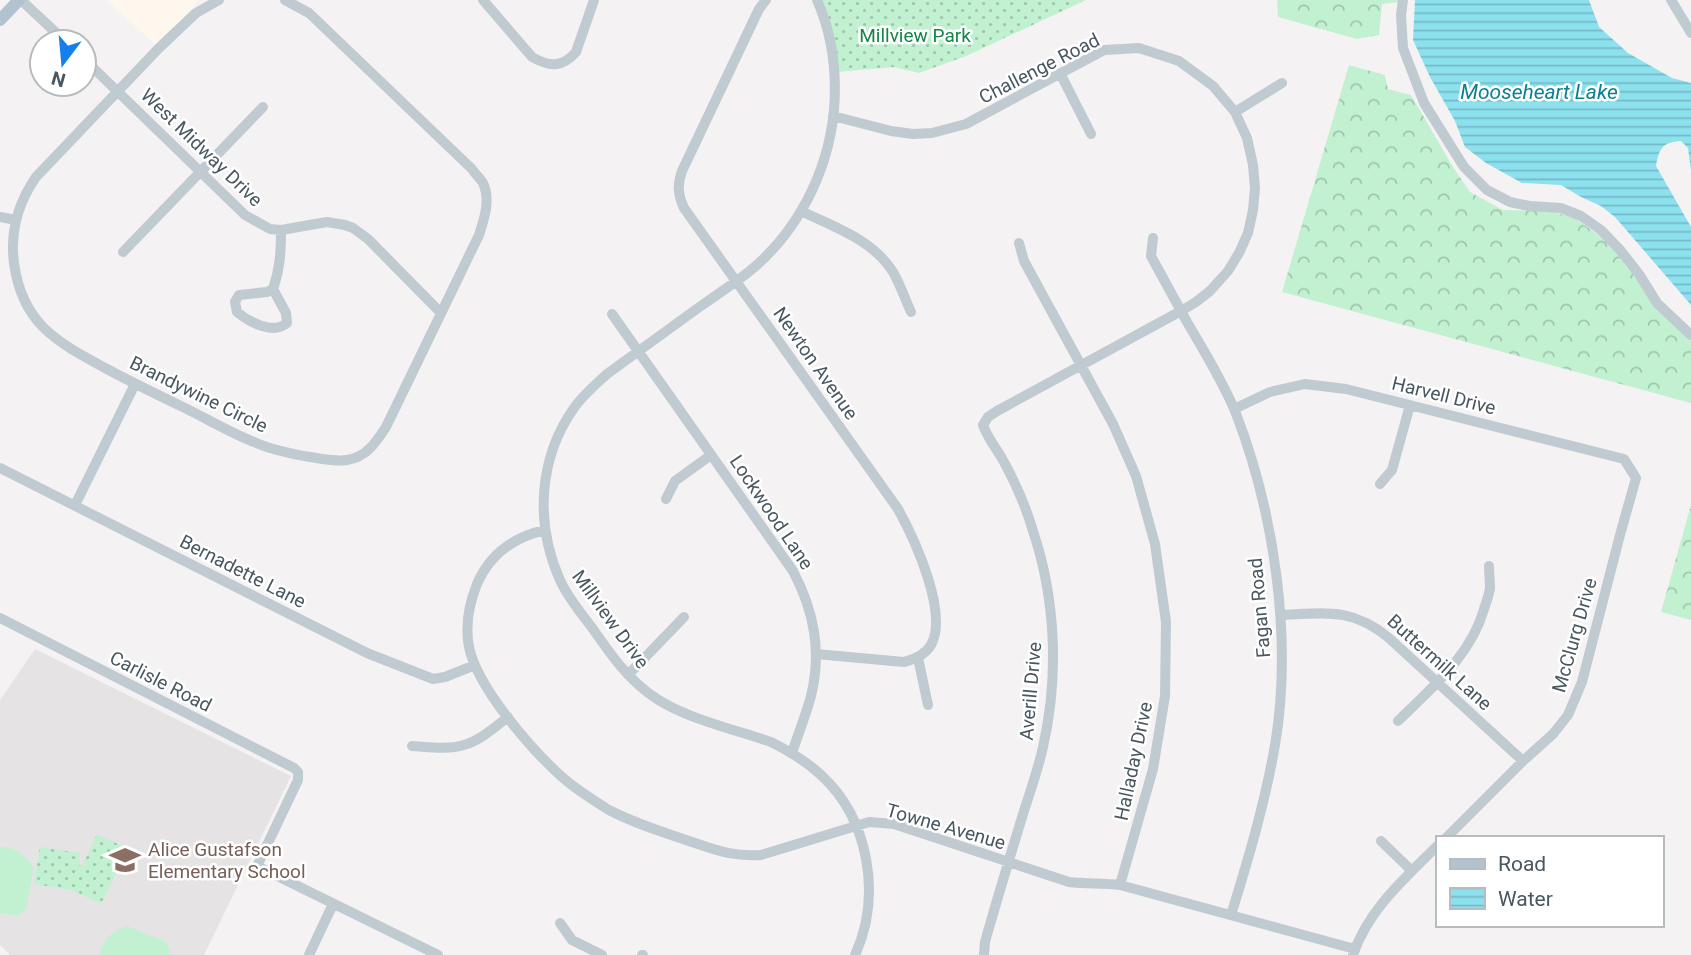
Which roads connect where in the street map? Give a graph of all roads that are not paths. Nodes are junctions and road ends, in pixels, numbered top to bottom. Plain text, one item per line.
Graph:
1 (20, 0) edge
2 (219, 0) edge
3 (285, 0) edge
4 (483, 0) edge
5 (594, 0) edge
6 (766, 0) edge
7 (817, 0) edge
8 (1403, 0) edge
9 (1671, 0) edge
10 (0, 20) edge
11 (51, 28) edge
12 (1691, 33) edge
13 (98, 72) edge
14 (1060, 73) junction
15 (1282, 83) dead end
16 (118, 91) junction
17 (263, 107) dead end
18 (1235, 112) junction
19 (833, 116) junction
20 (1091, 134) dead end
21 (201, 173) junction
22 (801, 211) junction
23 (0, 217) edge
24 (16, 220) junction
25 (281, 230) junction
26 (1153, 238) dead end
27 (1018, 243) dead end
28 (123, 252) dead end
29 (736, 281) junction
30 (273, 289) junction
31 (1181, 311) junction
32 (911, 312) dead end
33 (441, 313) junction
34 (612, 314) dead end
35 (1691, 335) edge
36 (638, 352) junction
37 (1080, 366) junction
38 (135, 384) junction
39 (1410, 405) junction
40 (1234, 410) junction
41 (986, 435) joint
42 (711, 455) junction
43 (0, 468) edge
44 (1636, 478) joint
45 (1380, 484) dead end
46 (666, 499) dead end
47 (75, 505) junction
48 (545, 530) junction
49 (1489, 566) dead end
50 (1280, 615) junction
51 (684, 617) dead end
52 (0, 618) edge
53 (816, 654) junction
54 (918, 658) junction
55 (475, 665) junction
56 (628, 675) junction
57 (1437, 682) junction
58 (928, 705) dead end
59 (508, 717) junction
60 (1398, 721) dead end
61 (412, 746) dead end
62 (792, 753) junction
63 (1523, 761) junction
64 (856, 826) junction
65 (1448, 836) edge
66 (1381, 841) dead end
67 (1436, 847) edge
68 (1009, 862) junction
69 (1412, 871) junction
70 (1120, 884) junction
71 (333, 904) junction
72 (1231, 915) junction
73 (561, 923) dead end
74 (1354, 952) edge
75 (309, 955) edge
76 (438, 955) edge
77 (601, 955) edge
78 (855, 955) edge
79 (984, 955) edge

1 - 10 main road
1 - 11 street
2 - 16 street, Brandywine Circle
3 - 33 street, Brandywine Circle
4 - 5 street
6 - 29 street, Newton Avenue
7 - 19 street, Millview Drive
8 - 35 street
9 - 12 street
13 - 16 street, West Midway Drive
14 - 18 street, Challenge Road
14 - 19 street, Challenge Road
14 - 20 street
15 - 18 street
16 - 21 street, West Midway Drive
16 - 24 street, Brandywine Circle
17 - 21 street
18 - 31 street, Challenge Road
19 - 22 street, Millview Drive
21 - 25 street, West Midway Drive
21 - 28 street
22 - 29 street, Millview Drive
22 - 32 street
23 - 24 street
24 - 38 street, Brandywine Circle
25 - 30 street
25 - 33 street
26 - 31 street, Fagan Road
27 - 37 street, Halladay Drive
29 - 36 street, Millview Drive
29 - 54 street, Newton Avenue
30 - 30 street
31 - 37 street, Challenge Road
31 - 40 street, Fagan Road
33 - 38 street, Brandywine Circle
34 - 36 street, Lockwood Lane
36 - 42 street, Lockwood Lane
36 - 48 street, Millview Drive
37 - 41 street, Challenge Road
37 - 70 street, Halladay Drive
38 - 47 street
39 - 40 street, Harvell Drive
39 - 44 street, Harvell Drive
39 - 45 street
40 - 50 street, Fagan Road
41 - 68 street, Averill Drive
42 - 46 street
42 - 53 street, Lockwood Lane
43 - 47 street, Bernadette Lane
44 - 63 street, McClurg Drive
47 - 55 street, Bernadette Lane
48 - 55 street, Towne Avenue
48 - 56 street, Millview Drive
49 - 57 street
50 - 57 street, Buttermilk Lane
50 - 72 street, Fagan Road
51 - 56 street
52 - 71 street, Carlisle Road
53 - 54 street
53 - 62 street, Lockwood Lane
54 - 58 street
55 - 59 street, Towne Avenue
56 - 62 street, Millview Drive
57 - 60 street
57 - 63 street, Buttermilk Lane
59 - 61 street
59 - 64 street, Towne Avenue
62 - 64 street, Millview Drive
63 - 65 street, McClurg Drive
64 - 68 street, Towne Avenue
64 - 78 street, Millview Drive
66 - 69 street
67 - 69 street
68 - 70 street, Towne Avenue
68 - 79 street, Averill Drive
69 - 74 street
70 - 72 street, Towne Avenue
71 - 75 street
71 - 76 street
72 - 74 street, Towne Avenue
73 - 77 street

